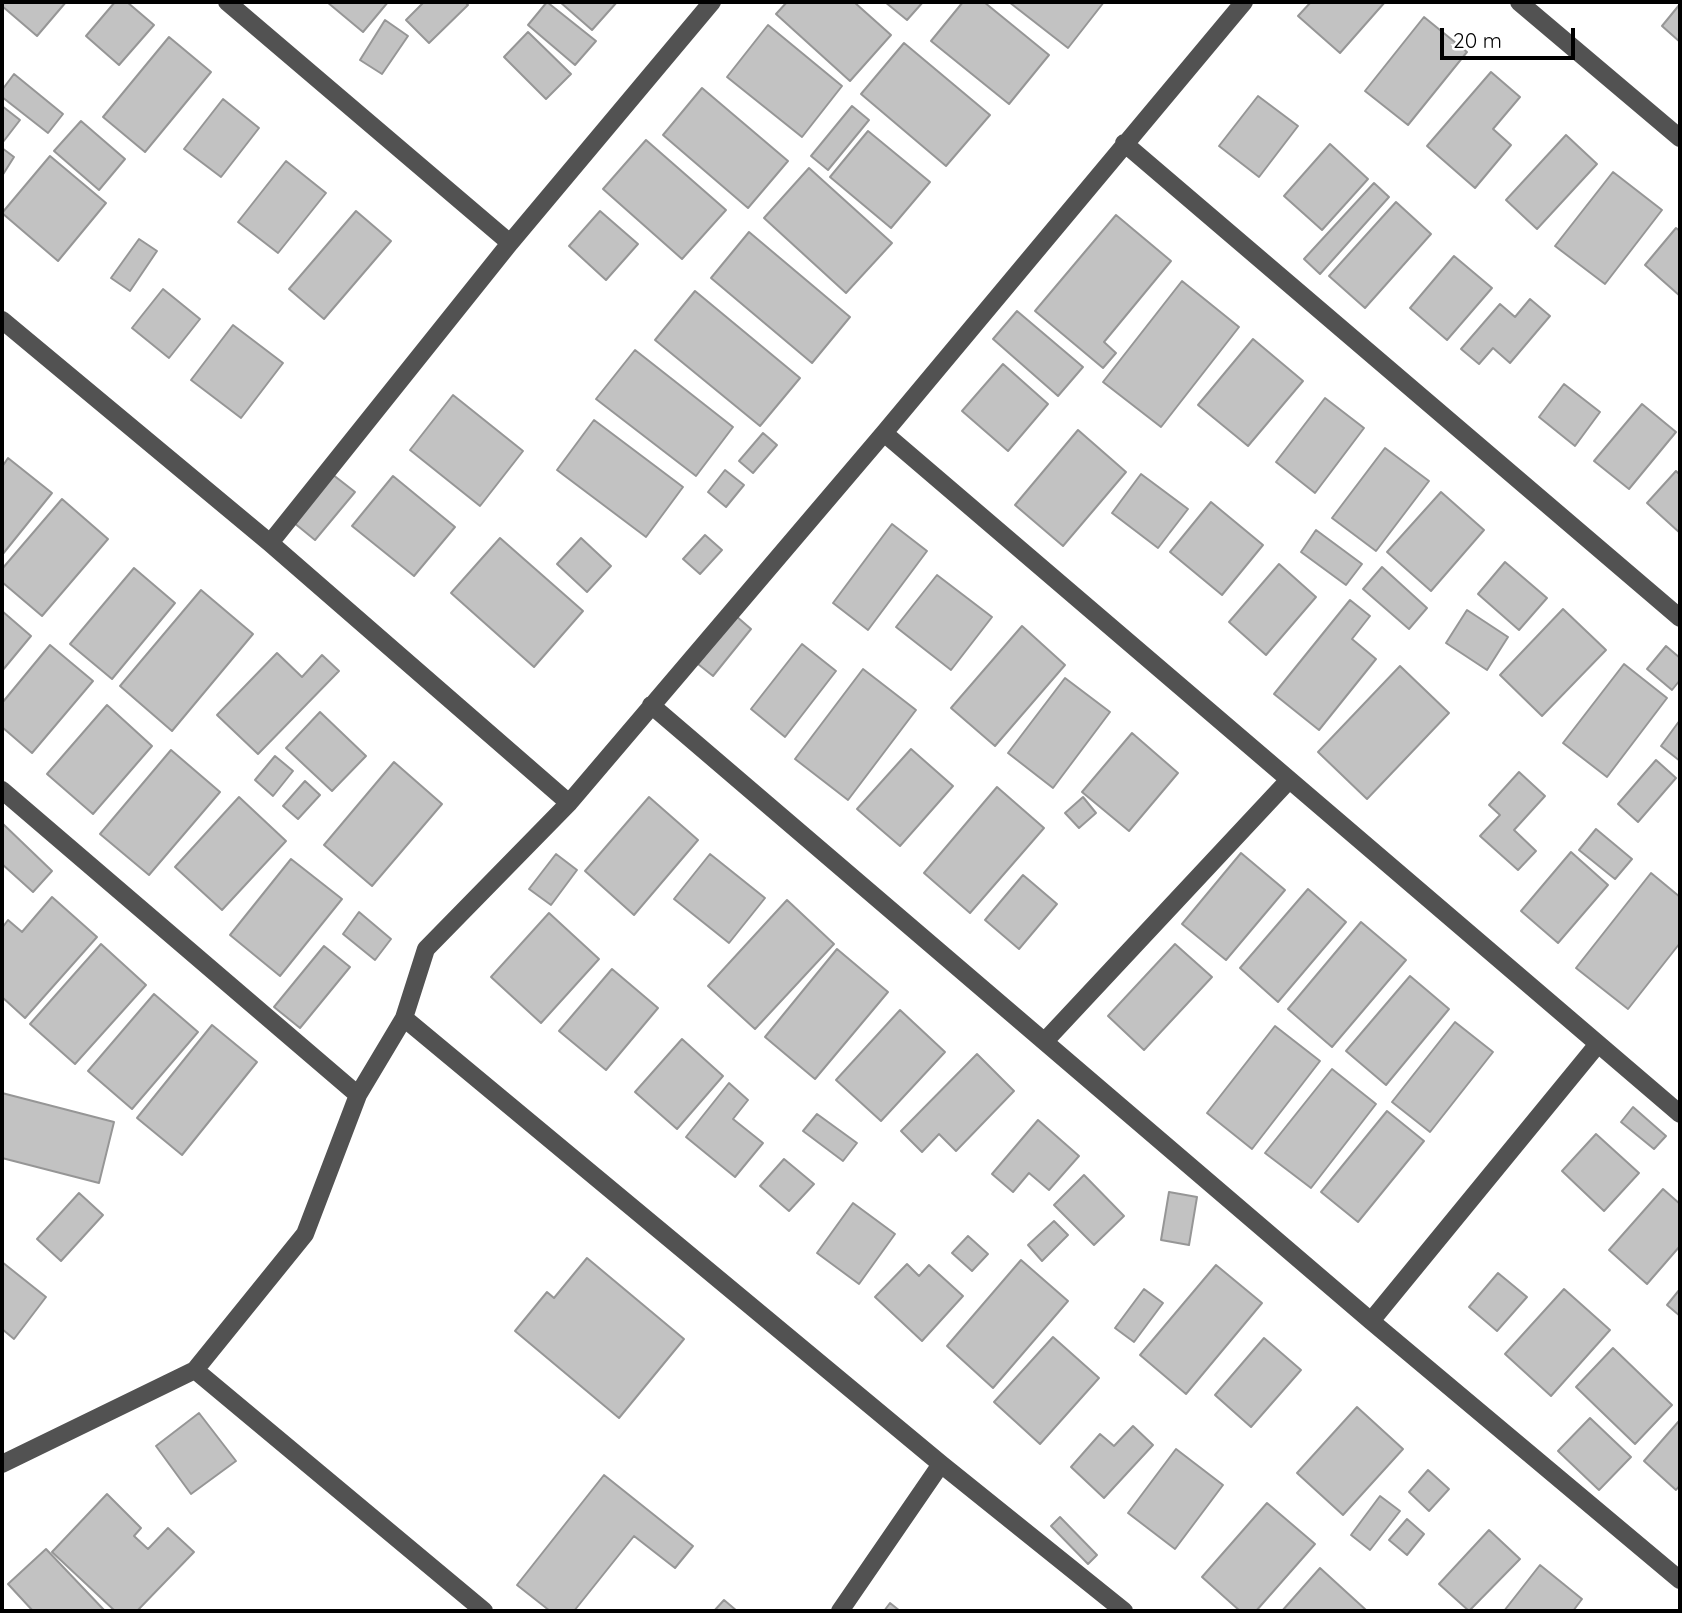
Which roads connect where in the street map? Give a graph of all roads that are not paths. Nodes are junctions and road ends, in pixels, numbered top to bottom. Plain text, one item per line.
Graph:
1 (227, 2) edge
2 (712, 2) edge
3 (1244, 2) edge
4 (1519, 2) edge
5 (1680, 138) edge
6 (1124, 143) junction
7 (510, 243) junction
8 (2, 320) edge
9 (884, 433) junction
10 (270, 543) junction
11 (1680, 618) edge
12 (651, 705) junction
13 (1289, 780) junction
14 (2, 790) edge
15 (569, 803) junction
16 (404, 1018) junction
17 (1045, 1041) junction
18 (1598, 1044) junction
19 (358, 1095) junction
20 (1680, 1114) edge
21 (1371, 1321) junction
22 (195, 1370) junction
23 (2, 1464) edge
24 (941, 1464) junction
25 (1680, 1580) edge
26 (484, 1611) edge
27 (840, 1611) edge
28 (1124, 1611) edge

1 - 7 street
2 - 7 street
3 - 6 street
4 - 5 street
6 - 9 street
6 - 11 street
7 - 10 street
8 - 10 street
9 - 12 street
9 - 13 street
10 - 15 street
12 - 15 street
12 - 17 street
13 - 17 street
13 - 18 street
14 - 19 street
15 - 16 street
16 - 19 street
16 - 24 street
17 - 21 street
18 - 20 street
18 - 21 street
19 - 22 street
21 - 25 street
22 - 23 street
22 - 26 street
24 - 27 street
24 - 28 street

